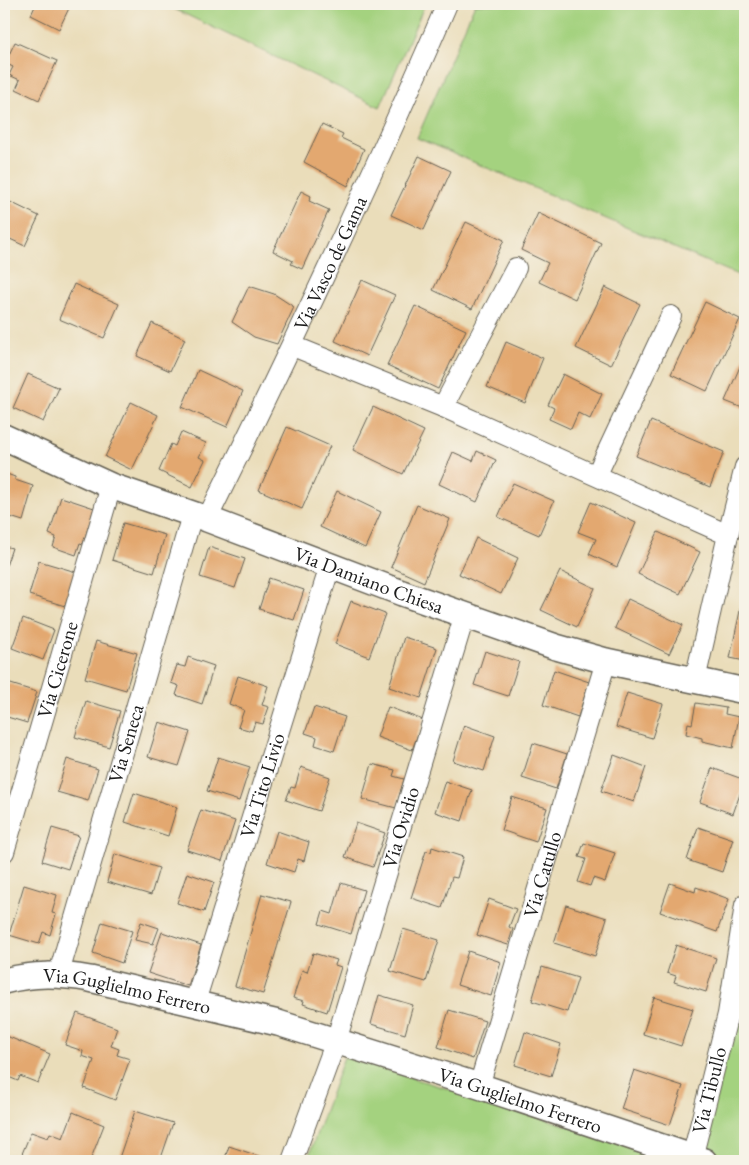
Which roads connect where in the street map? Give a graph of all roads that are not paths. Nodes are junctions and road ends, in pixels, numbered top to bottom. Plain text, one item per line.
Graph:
1 (447, 4) edge
2 (516, 268) dead end
3 (671, 316) dead end
4 (293, 346) junction
5 (443, 408) junction
6 (4, 437) edge
7 (745, 467) edge
8 (597, 474) junction
9 (111, 486) junction
10 (200, 517) junction
11 (728, 535) junction
12 (330, 566) junction
13 (465, 614) junction
14 (606, 661) junction
15 (694, 680) junction
16 (745, 691) edge
17 (4, 852) edge
18 (745, 905) edge
19 (59, 974) junction
20 (4, 981) edge
21 (194, 1005) junction
22 (336, 1041) junction
23 (479, 1086) junction
24 (698, 1160) edge
25 (292, 1161) edge

1 - 4 street, Via Vasco de Gama
2 - 5 street
3 - 8 street
4 - 5 street
4 - 10 street, Via Vasco de Gama
5 - 8 street
6 - 9 street, Via Damiano Chiesa
7 - 11 street
8 - 11 street
9 - 10 street, Via Damiano Chiesa
9 - 17 street, Via Cicerone
10 - 12 street, Via Damiano Chiesa
10 - 19 street, Via Seneca
11 - 15 street
12 - 13 street, Via Damiano Chiesa
12 - 21 street, Via Tito Livio
13 - 14 street, Via Damiano Chiesa
13 - 22 street, Via Ovidio
14 - 15 street, Via Damiano Chiesa
14 - 23 street, Via Catullo
15 - 16 street, Via Damiano Chiesa
18 - 24 street, Via Tibullo
19 - 20 street, Via Guglielmo Ferrero
19 - 21 street, Via Guglielmo Ferrero
21 - 22 street, Via Guglielmo Ferrero
22 - 23 street, Via Guglielmo Ferrero
22 - 25 street
23 - 24 street, Via Guglielmo Ferrero

